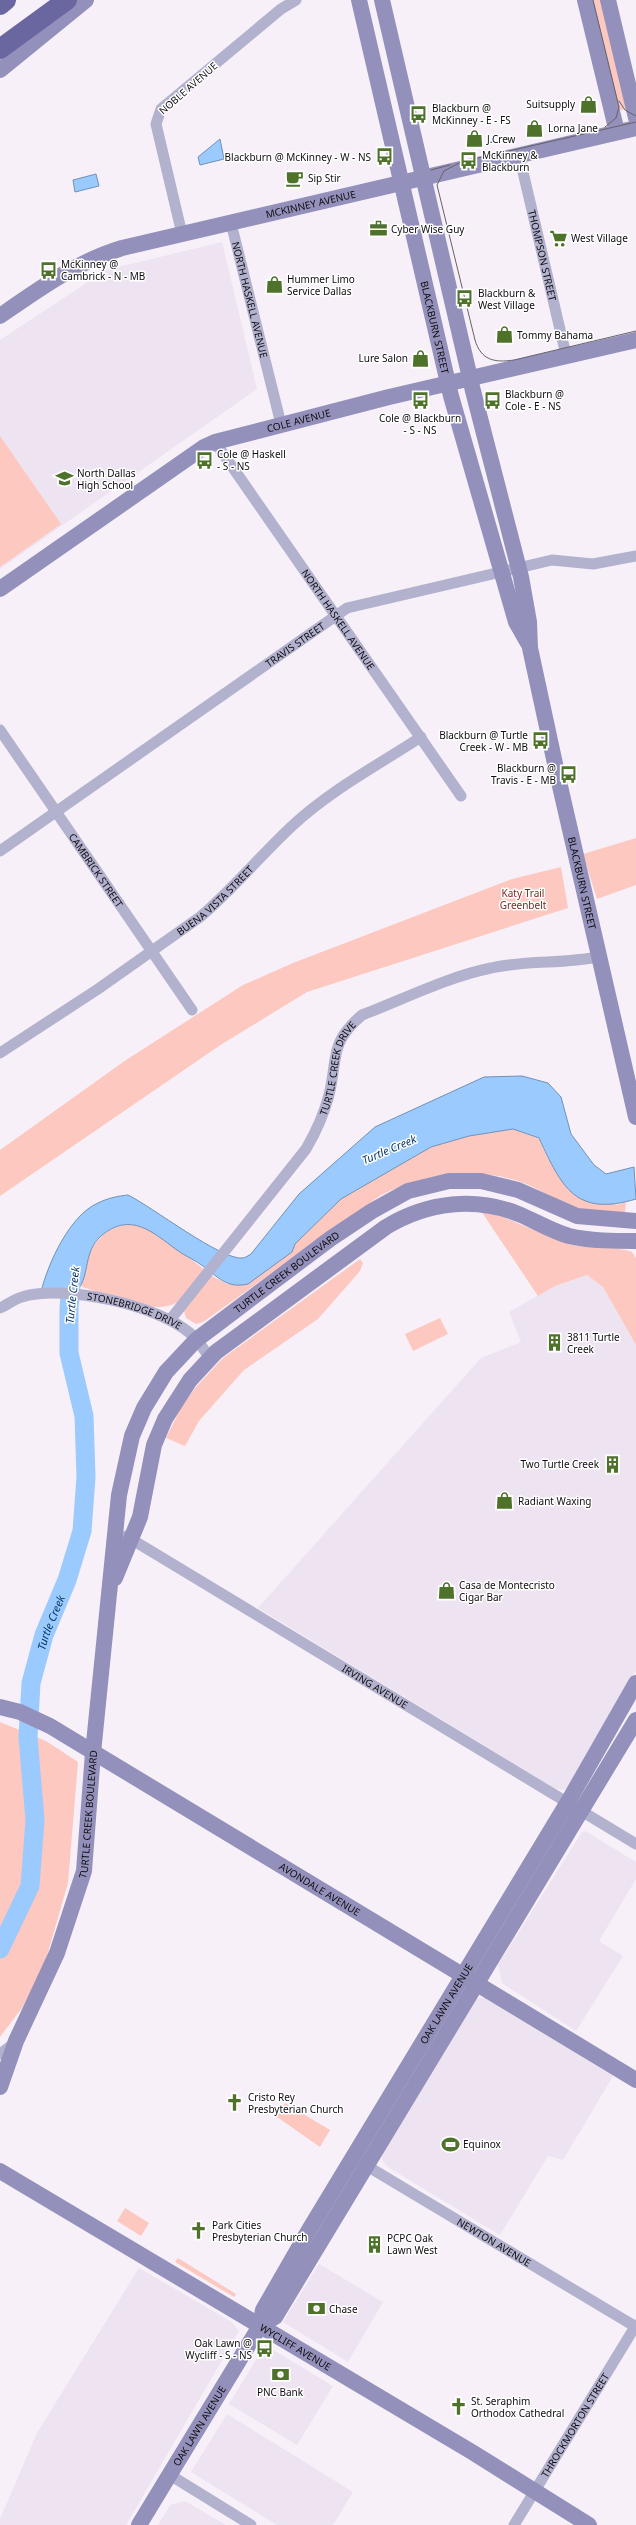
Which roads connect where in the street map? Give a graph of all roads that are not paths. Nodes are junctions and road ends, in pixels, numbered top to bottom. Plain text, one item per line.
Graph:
1 (6, 0) edge
2 (67, 0) edge
3 (86, 0) edge
4 (296, 0) edge
5 (359, 0) edge
6 (382, 0) edge
7 (585, 0) edge
8 (608, 0) edge
9 (0, 5) edge
10 (0, 49) edge
11 (0, 70) edge
12 (636, 118) edge
13 (636, 128) edge
14 (617, 132) junction
15 (519, 155) junction
16 (422, 178) junction
17 (401, 183) junction
18 (231, 223) junction
19 (182, 234) junction
20 (0, 316) edge
21 (636, 340) edge
22 (566, 355) junction
23 (470, 378) junction
24 (448, 383) junction
25 (281, 424) junction
26 (216, 442) junction
27 (636, 556) edge
28 (518, 567) junction
29 (501, 571) junction
30 (0, 589) edge
31 (337, 615) junction
32 (530, 648) junction
33 (0, 730) edge
34 (421, 737) junction
35 (461, 796) dead end
36 (56, 812) junction
37 (0, 851) edge
38 (152, 951) junction
39 (598, 957) junction
40 (192, 1010) dead end
41 (0, 1053) edge
42 (636, 1117) edge
43 (636, 1221) edge
44 (351, 1225) junction
45 (636, 1241) edge
46 (363, 1243) junction
47 (0, 1308) edge
48 (170, 1320) junction
49 (196, 1340) junction
50 (210, 1358) junction
51 (132, 1436) junction
52 (154, 1445) junction
53 (114, 1529) junction
54 (132, 1540) junction
55 (111, 1587) junction
56 (636, 1683) edge
57 (0, 1707) edge
58 (636, 1720) edge
59 (88, 1749) junction
60 (568, 1802) junction
61 (582, 1811) junction
62 (636, 1844) edge
63 (463, 1976) junction
64 (477, 1984) junction
65 (19, 2035) junction
66 (0, 2054) edge
67 (636, 2080) edge
68 (0, 2086) edge
69 (373, 2139) junction
70 (360, 2161) junction
71 (0, 2171) edge
72 (260, 2326) junction
73 (636, 2326) edge
74 (170, 2475) junction
75 (534, 2492) junction
76 (139, 2525) edge
77 (251, 2525) edge
78 (514, 2525) edge
79 (589, 2525) edge

1 - 9 highway
2 - 10 highway
3 - 11 main road
4 - 19 street, NOBLE AVENUE
5 - 17 main road, BLACKBURN STREET
6 - 16 main road, BLACKBURN STREET
7 - 14 main road
8 - 12 main road
13 - 14 main road, MCKINNEY AVENUE
14 - 15 main road, MCKINNEY AVENUE
15 - 16 main road, MCKINNEY AVENUE
15 - 22 street, THOMPSON STREET
16 - 17 main road, MCKINNEY AVENUE
16 - 23 main road, BLACKBURN STREET
17 - 18 main road, MCKINNEY AVENUE
17 - 24 main road, BLACKBURN STREET
18 - 19 main road, MCKINNEY AVENUE
18 - 25 street, NORTH HASKELL AVENUE
19 - 20 main road, MCKINNEY AVENUE
21 - 22 main road, COLE AVENUE
22 - 23 main road, COLE AVENUE
23 - 24 main road, COLE AVENUE
23 - 28 main road, BLACKBURN STREET
24 - 25 main road, COLE AVENUE
24 - 29 main road, BLACKBURN STREET
25 - 26 main road, COLE AVENUE
26 - 30 main road, COLE AVENUE
26 - 31 street, NORTH HASKELL AVENUE
27 - 28 street, TRAVIS STREET
28 - 29 street, TRAVIS STREET
28 - 32 main road, BLACKBURN STREET
29 - 31 street, TRAVIS STREET
29 - 32 main road, BLACKBURN STREET
31 - 34 street, NORTH HASKELL AVENUE
31 - 36 street, TRAVIS STREET
32 - 39 main road, BLACKBURN STREET
33 - 36 street, CAMBRICK STREET
34 - 35 street, NORTH HASKELL AVENUE
34 - 38 street, BUENA VISTA STREET
36 - 37 street, TRAVIS STREET
36 - 38 street, CAMBRICK STREET
38 - 40 street, CAMBRICK STREET
38 - 41 street, BUENA VISTA STREET
39 - 42 main road, BLACKBURN STREET
39 - 48 street, TURTLE CREEK DRIVE
43 - 44 main road, TURTLE CREEK BOULEVARD
44 - 46 main road
44 - 49 main road, TURTLE CREEK BOULEVARD
45 - 46 main road, TURTLE CREEK BOULEVARD
46 - 50 main road, TURTLE CREEK BOULEVARD
47 - 48 street, STONEBRIDGE DRIVE
48 - 49 street, STONEBRIDGE DRIVE
49 - 50 street, STONEBRIDGE DRIVE
49 - 51 main road, TURTLE CREEK BOULEVARD
50 - 52 main road, TURTLE CREEK BOULEVARD
51 - 52 main road
51 - 53 main road, TURTLE CREEK BOULEVARD
52 - 54 main road, TURTLE CREEK BOULEVARD
53 - 54 street, IRVING AVENUE
53 - 55 main road, TURTLE CREEK BOULEVARD
54 - 55 main road, TURTLE CREEK BOULEVARD
54 - 60 street, IRVING AVENUE
55 - 59 main road, TURTLE CREEK BOULEVARD
56 - 60 main road, OAK LAWN AVENUE
57 - 59 main road, AVONDALE AVENUE
58 - 61 main road, OAK LAWN AVENUE
59 - 63 main road, AVONDALE AVENUE
59 - 65 main road, TURTLE CREEK BOULEVARD
60 - 61 street, IRVING AVENUE
60 - 63 main road, OAK LAWN AVENUE
61 - 62 street, IRVING AVENUE
61 - 64 main road, OAK LAWN AVENUE
63 - 64 main road, AVONDALE AVENUE
63 - 69 main road, OAK LAWN AVENUE
64 - 67 main road, AVONDALE AVENUE
64 - 69 main road, OAK LAWN AVENUE
65 - 66 street, TURTLE CREEK BOULEVARD
65 - 68 main road
69 - 70 main road, OAK LAWN AVENUE
70 - 72 main road, OAK LAWN AVENUE
70 - 73 street, NEWTON AVENUE
71 - 72 main road, WYCLIFF AVENUE
72 - 74 main road, OAK LAWN AVENUE
72 - 75 main road, WYCLIFF AVENUE
73 - 75 street, THROCKMORTON STREET
74 - 76 main road, OAK LAWN AVENUE
74 - 77 street
75 - 78 street, THROCKMORTON STREET
75 - 79 main road, WYCLIFF AVENUE

